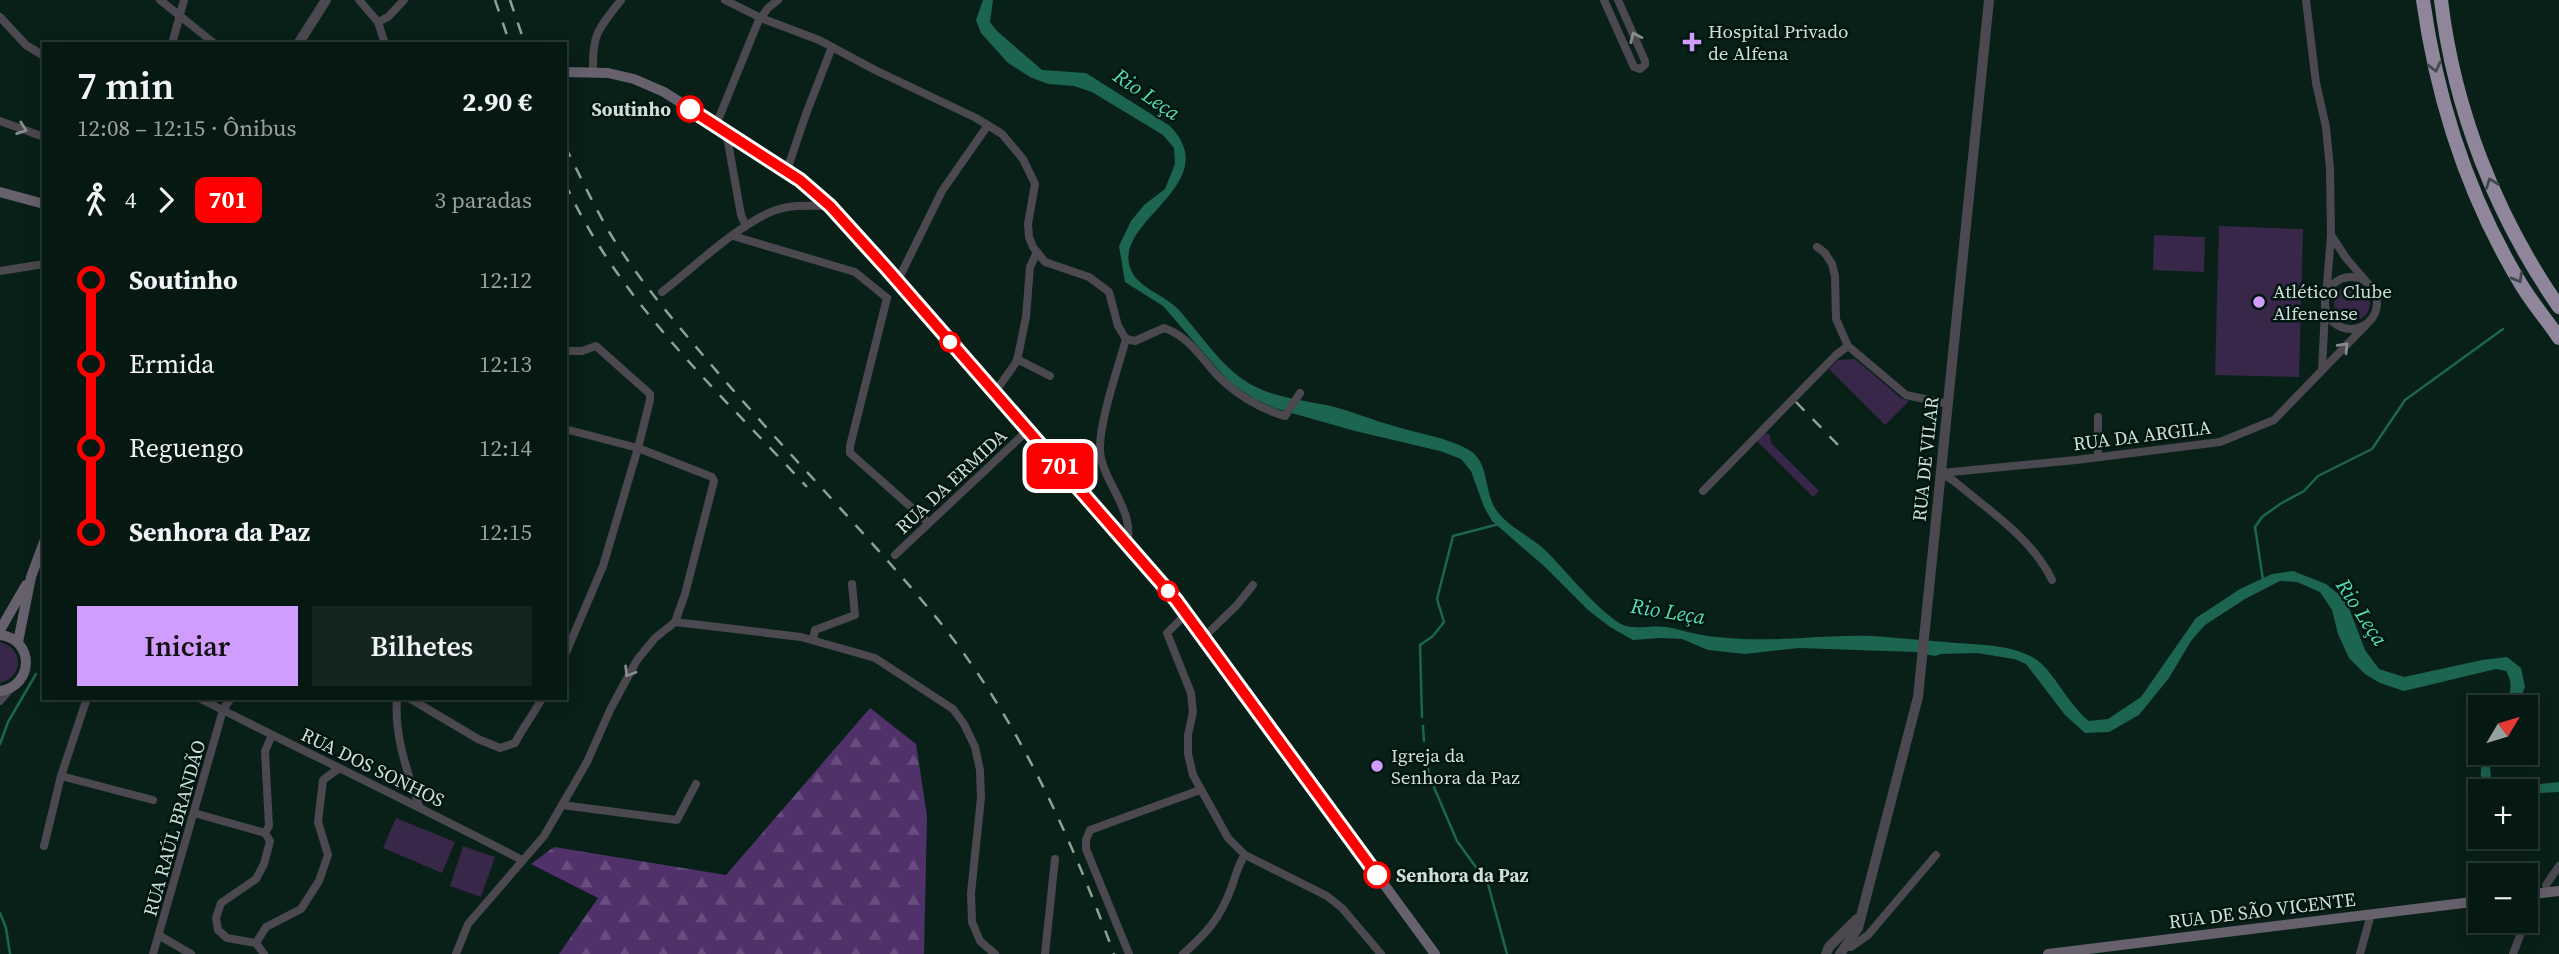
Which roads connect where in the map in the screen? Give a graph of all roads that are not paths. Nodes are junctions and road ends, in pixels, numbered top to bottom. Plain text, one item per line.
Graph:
1 (160, 0) edge
2 (184, 0) edge
3 (326, 0) edge
4 (359, 0) edge
5 (404, 0) edge
6 (621, 0) edge
7 (725, 0) edge
8 (779, 0) edge
9 (1604, 0) edge
10 (1609, 0) edge
11 (1989, 0) edge
12 (2306, 0) edge
13 (2423, 0) edge
14 (2441, 0) edge
15 (1618, 1) edge
16 (0, 17) edge
17 (180, 17) junction
18 (761, 18) junction
19 (378, 22) junction
20 (173, 42) edge
21 (212, 42) edge
22 (299, 42) edge
23 (384, 42) edge
24 (832, 47) junction
25 (42, 55) edge
26 (567, 72) edge
27 (593, 72) junction
28 (0, 121) edge
29 (988, 124) junction
30 (721, 128) junction
31 (42, 136) edge
32 (788, 170) junction
33 (0, 192) edge
34 (42, 203) edge
35 (830, 206) junction
36 (746, 226) junction
37 (2331, 235) junction
38 (733, 236) junction
39 (1817, 247) dead end
40 (1037, 254) junction
41 (42, 264) edge
42 (0, 271) edge
43 (899, 284) junction
44 (2371, 287) junction
45 (662, 292) dead end
46 (887, 298) junction
47 (2325, 302) junction
48 (2559, 307) edge
49 (2366, 324) junction
50 (2559, 338) edge
51 (1126, 339) junction
52 (1848, 346) junction
53 (567, 351) edge
54 (1017, 359) junction
55 (2322, 370) junction
56 (1050, 376) dead end
57 (995, 392) junction
58 (1300, 393) dead end
59 (1948, 404) junction
60 (2098, 418) dead end
61 (567, 430) edge
62 (1028, 430) junction
63 (638, 448) junction
64 (2098, 457) junction
65 (1941, 473) junction
66 (1703, 491) dead end
67 (929, 523) junction
68 (1127, 543) junction
69 (42, 547) edge
70 (895, 555) dead end
71 (31, 577) junction
72 (2052, 580) dead end
73 (852, 584) dead end
74 (1252, 585) dead end
75 (1186, 614) junction
76 (675, 622) junction
77 (567, 629) edge
78 (0, 632) edge
79 (574, 633) junction
80 (1204, 637) junction
81 (813, 639) junction
82 (18, 642) junction
83 (567, 650) edge
84 (6, 690) edge
85 (86, 700) edge
86 (203, 700) edge
87 (230, 700) edge
88 (397, 700) edge
89 (412, 700) edge
90 (541, 700) edge
91 (0, 701) edge
92 (223, 710) junction
93 (272, 735) junction
94 (338, 769) junction
95 (61, 776) junction
96 (696, 784) dead end
97 (1200, 790) junction
98 (153, 800) dead end
99 (562, 805) junction
100 (419, 806) junction
101 (194, 813) junction
102 (265, 833) junction
103 (44, 846) dead end
104 (1245, 855) junction
105 (1936, 855) dead end
106 (1055, 859) dead end
107 (522, 860) junction
108 (2559, 866) edge
109 (2559, 891) edge
110 (2547, 892) junction
111 (2538, 893) edge
112 (2468, 902) edge
113 (2371, 914) junction
114 (1860, 916) junction
115 (2521, 933) edge
116 (160, 936) junction
117 (256, 943) junction
118 (1842, 950) edge
119 (2092, 951) edge
120 (1128, 953) edge
121 (153, 954) edge
122 (191, 954) edge
123 (264, 954) edge
124 (456, 954) edge
125 (995, 954) edge
126 (1045, 954) edge
127 (1183, 954) edge
128 (1381, 954) edge
129 (1435, 954) edge
130 (1826, 954) edge
131 (2048, 954) edge
132 (2360, 954) edge
133 (2513, 954) edge

1 - 17 street
2 - 17 street
3 - 22 street
4 - 19 street
5 - 19 street
6 - 27 street
7 - 18 street
8 - 18 street
9 -> 15 street
10 - 15 street
11 - 59 street, RUA DE VILAR
12 - 37 street
13 -> 50 highway
48 -> 14 highway
16 - 25 street
17 - 20 street
17 - 21 street
18 - 24 street
18 - 30 street
19 - 23 street
24 - 29 street
24 - 32 street
26 - 27 main road
27 - 30 main road
28 -> 31 street
29 - 40 street
29 - 43 street
30 - 32 main road
30 - 36 street
32 - 35 main road
33 - 34 main road
35 - 36 street
35 - 43 main road
36 - 38 street
37 - 44 street
37 - 47 street
38 - 45 street
38 - 46 street
39 - 52 street
40 - 51 street
40 - 54 street
41 - 42 street
43 - 46 street
43 - 57 main road
44 - 47 street
44 - 49 street
46 - 67 street
47 - 49 street
47 - 55 street
55 -> 49 street, RUA DA ARGILA
51 - 58 street
51 - 68 street
52 - 59 street
52 - 66 street
53 - 63 street
54 - 56 street
54 - 57 street
55 - 64 street, RUA DA ARGILA
57 - 62 main road
59 - 65 street, RUA DE VILAR
60 - 64 street
61 - 63 street
62 - 67 street, RUA DA ERMIDA
62 - 68 main road
63 - 76 street
63 - 79 street
64 - 65 street, RUA DA ARGILA
65 - 72 street
65 - 114 street, RUA DE VILAR
67 - 70 street, RUA DA ERMIDA
68 - 75 main road
69 - 71 main road
71 - 78 main road
71 - 82 main road
73 - 81 street
74 - 80 street
75 - 80 main road
75 - 97 street
76 - 81 street
76 -> 99 street
77 - 79 street
78 - 82 main road
79 - 83 street
80 - 129 main road
81 - 125 street
82 - 84 main road
84 - 91 street
85 - 95 street
86 - 92 street, RUA DOS SONHOS
87 - 92 street
88 - 100 street
89 - 90 street
92 - 93 street, RUA DOS SONHOS
92 - 101 street, RUA RAÚL BRANDÃO
93 - 94 street, RUA DOS SONHOS
93 - 102 street
94 - 100 street, RUA DOS SONHOS
94 - 117 street
95 - 98 street
95 - 103 street
96 - 99 street
97 - 104 street
97 - 120 street
99 - 107 street
100 - 107 street, RUA DOS SONHOS
101 - 102 street
101 - 116 street, RUA RAÚL BRANDÃO
102 - 117 street
104 - 127 street
104 - 128 street
105 - 118 street
106 - 126 street
107 - 124 street
108 - 110 street
109 - 110 main road
110 - 111 main road
112 - 113 main road, RUA DE SÃO VICENTE
113 - 119 main road, RUA DE SÃO VICENTE
113 - 132 street
114 - 118 street, RUA DE VILAR
114 - 130 street, RUA DE VILAR
115 - 133 street
116 - 121 street, RUA RAÚL BRANDÃO
116 - 122 street
117 - 123 street
119 - 131 main road, RUA DE SÃO VICENTE

